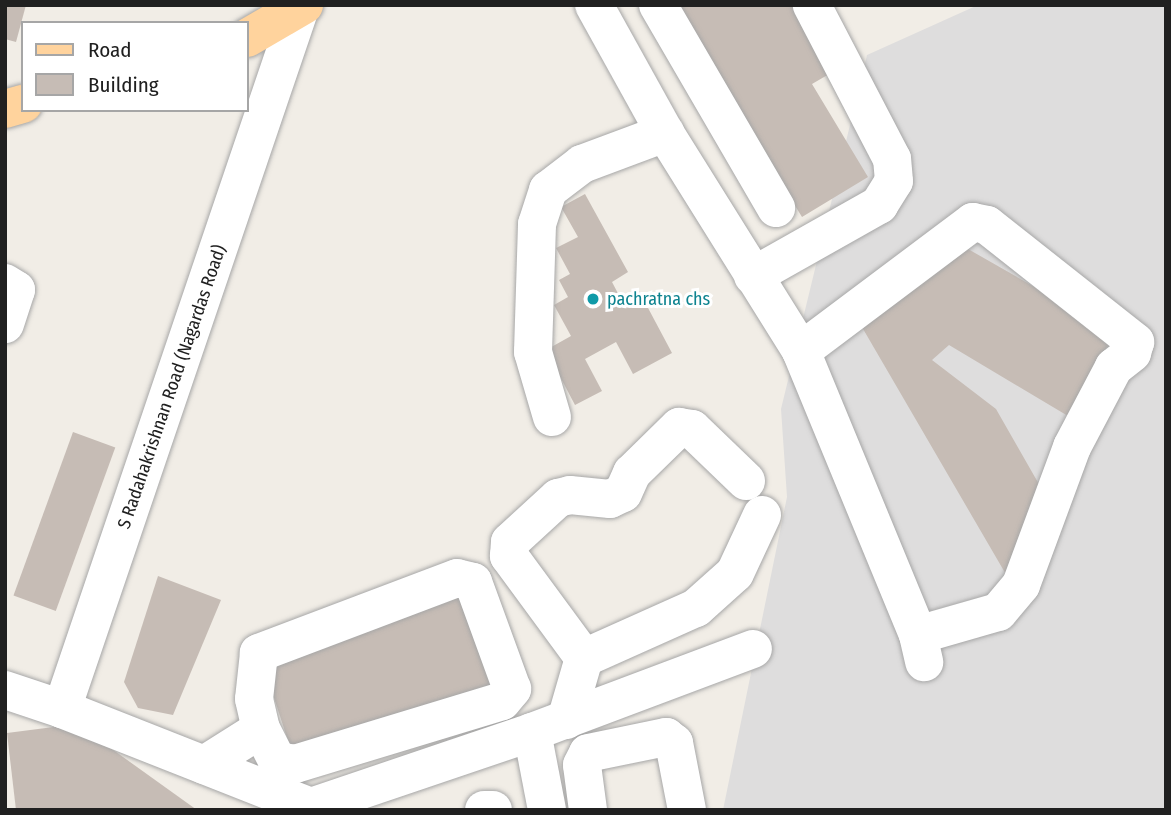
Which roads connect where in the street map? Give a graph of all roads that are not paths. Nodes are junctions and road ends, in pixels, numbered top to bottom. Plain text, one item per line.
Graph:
1 (594, 5) edge
2 (658, 5) edge
3 (812, 5) edge
4 (302, 7) edge
5 (248, 37) edge
6 (665, 133) junction
7 (776, 208) dead end
8 (753, 276) junction
9 (5, 283) edge
10 (5, 324) edge
11 (801, 351) junction
12 (552, 417) dead end
13 (709, 596) junction
14 (583, 657) junction
15 (634, 693) junction
16 (6, 694) edge
17 (62, 709) junction
18 (549, 726) junction
19 (261, 729) junction
20 (648, 740) junction
21 (191, 765) junction
22 (251, 800) dead end
23 (325, 806) edge
24 (588, 807) edge
25 (546, 809) edge
26 (484, 810) edge
27 (493, 810) edge
28 (687, 810) edge

1 - 6 street
2 - 7 street
3 - 8 street
4 - 5 main road
4 - 17 street, S Radahakrishnan Road (Nagardas Road)
6 - 8 street
6 - 12 street
8 - 11 street
9 - 10 street
11 - 11 street
13 - 14 street
13 - 14 street
13 - 15 street
14 - 18 street
15 - 18 street
15 - 20 street
16 - 17 street
17 - 21 street
18 - 23 street
18 - 25 street
19 - 19 street
19 - 21 street
20 - 24 street
20 - 28 street
21 - 22 street
21 - 23 street
24 - 25 street
26 - 27 street

